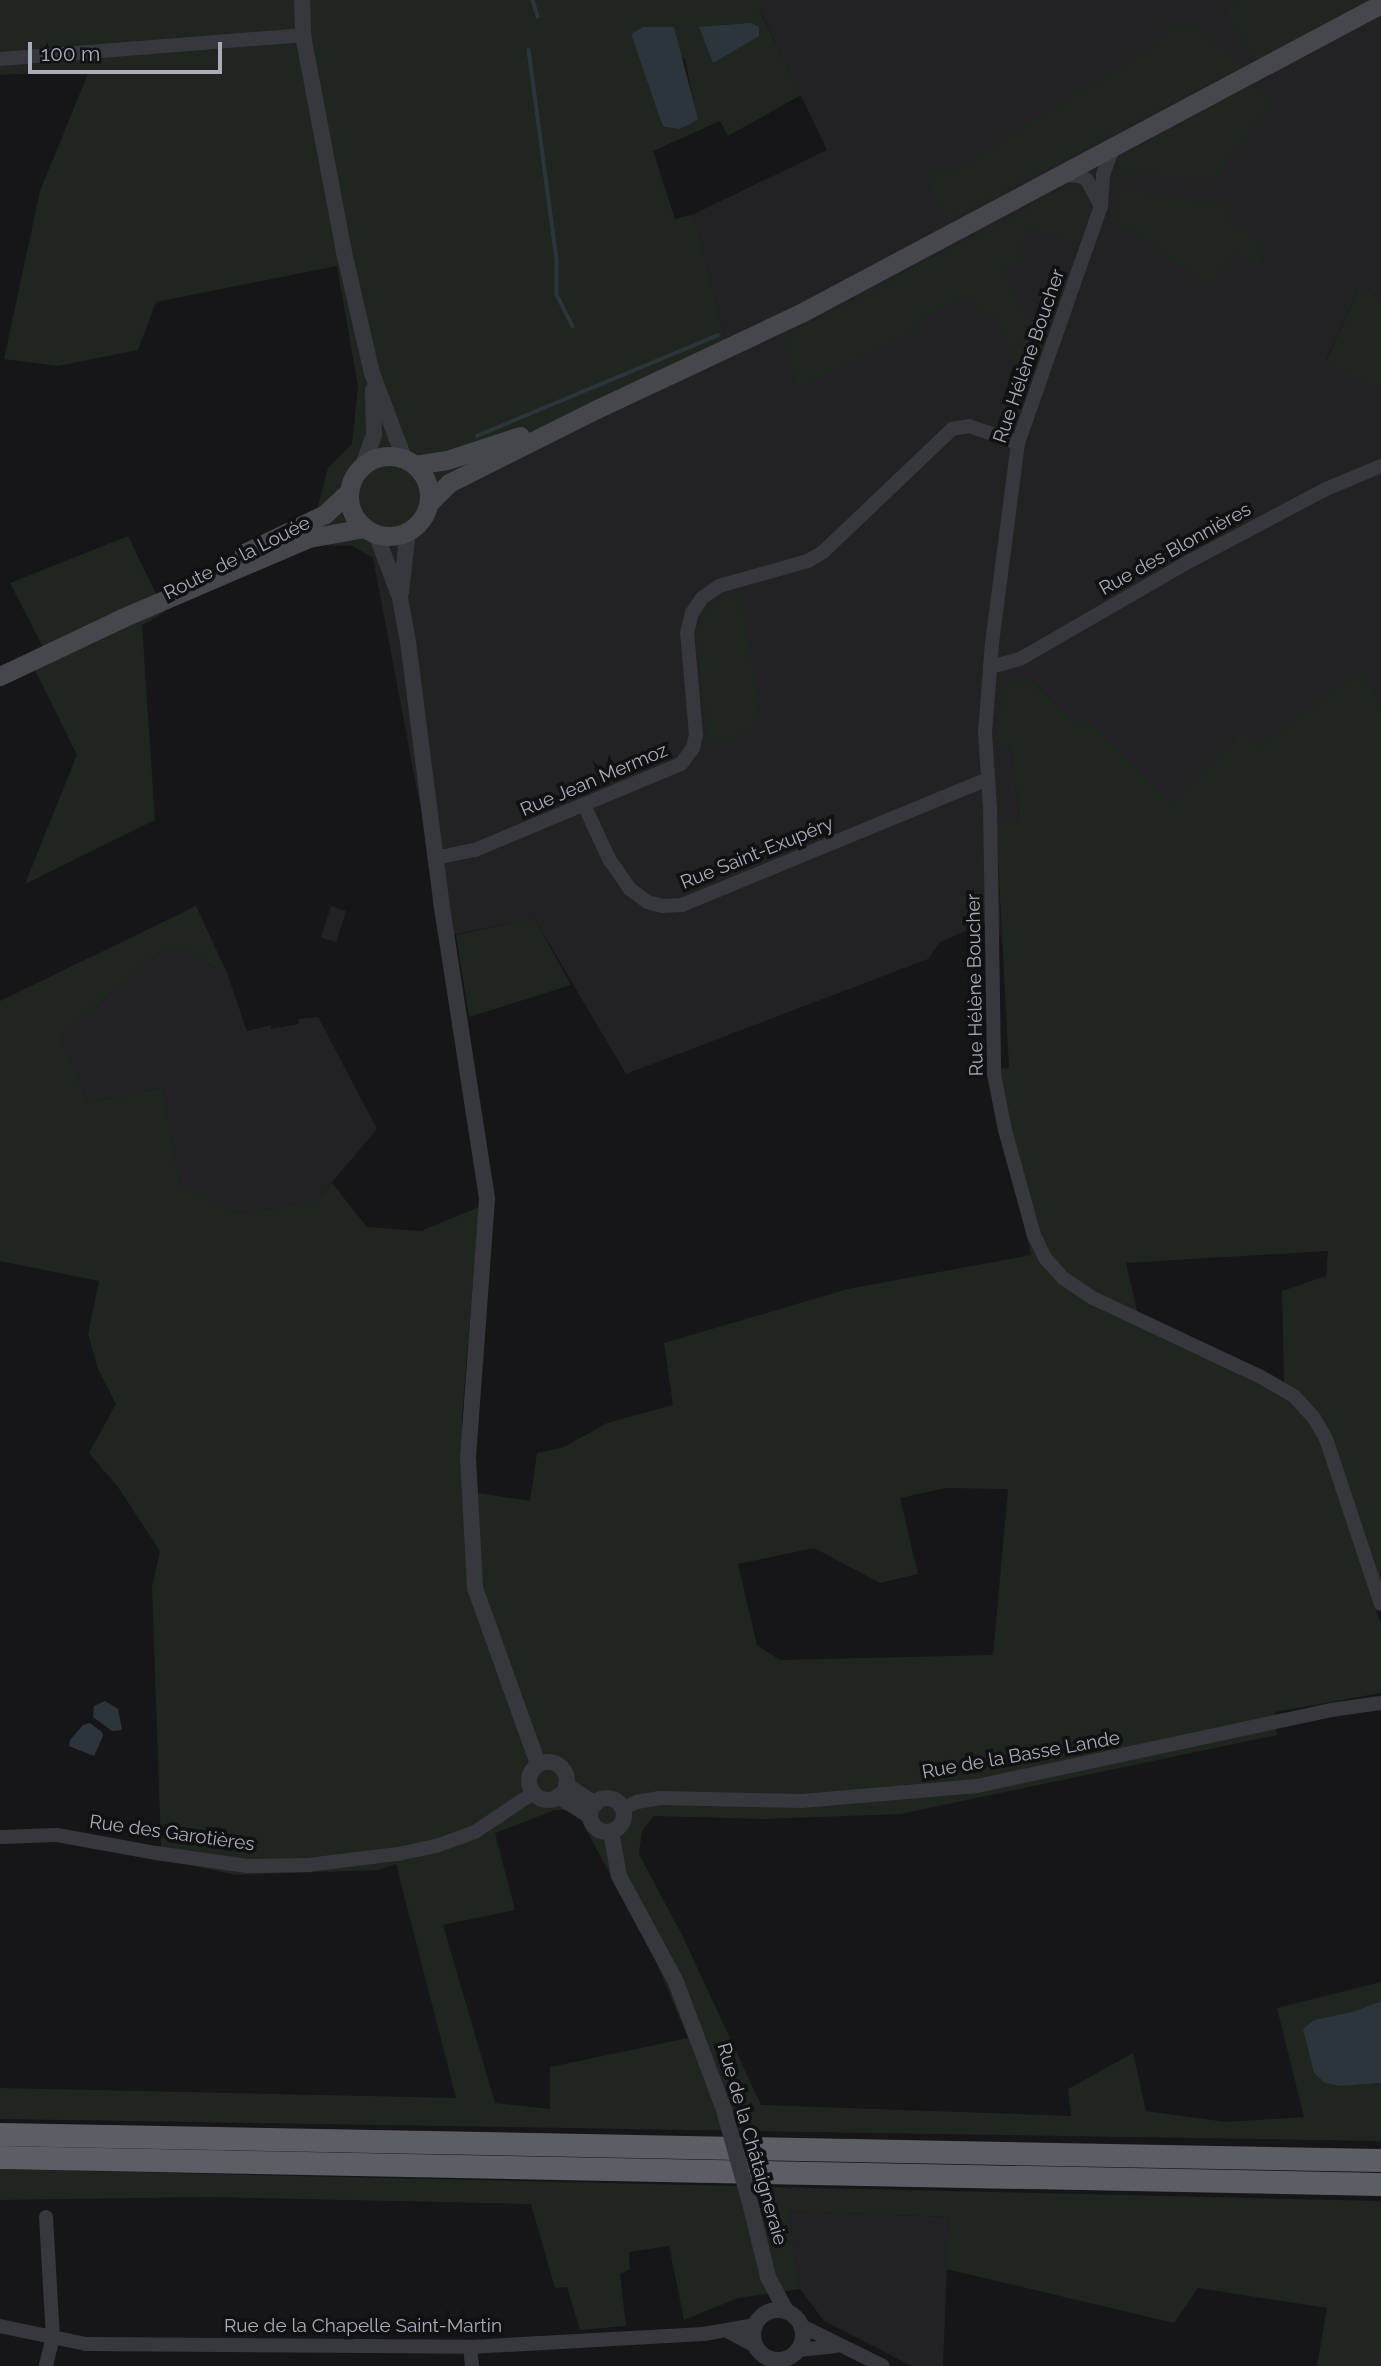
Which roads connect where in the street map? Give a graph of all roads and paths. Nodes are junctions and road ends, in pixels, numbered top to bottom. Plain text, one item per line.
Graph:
1 (302, 0) edge
2 (1381, 4) edge
3 (303, 35) junction
4 (0, 59) edge
5 (1113, 148) junction
6 (1063, 175) junction
7 (1101, 206) junction
8 (372, 373) junction
9 (597, 409) junction
10 (1018, 443) junction
11 (409, 462) junction
12 (363, 465) junction
13 (1381, 466) edge
14 (349, 492) junction
15 (429, 503) junction
16 (370, 531) junction
17 (408, 531) junction
18 (400, 598) junction
19 (122, 618) junction
20 (990, 667) junction
21 (0, 676) edge
22 (987, 779) junction
23 (585, 807) junction
24 (436, 858) junction
25 (1381, 1604) edge
26 (1381, 1703) edge
27 (538, 1764) junction
28 (562, 1791) junction
29 (533, 1793) junction
30 (623, 1808) junction
31 (592, 1810) junction
32 (611, 1832) junction
33 (0, 1837) edge
34 (0, 2134) edge
35 (0, 2157) edge
36 (1381, 2160) edge
37 (1381, 2183) edge
38 (46, 2217) dead end
39 (768, 2277) junction
40 (786, 2311) junction
41 (759, 2320) junction
42 (0, 2326) edge
43 (802, 2326) junction
44 (729, 2332) junction
45 (53, 2337) junction
46 (841, 2346) junction
47 (470, 2347) junction
48 (764, 2357) edge
49 (790, 2358) edge
50 (46, 2366) edge
51 (472, 2366) edge
52 (883, 2366) edge

1 - 3 street
2 - 5 main road
3 - 4 street
3 - 8 street
5 - 6 main road
5 - 7 street, Rue Hélène Boucher
6 - 7 street
6 - 9 main road
7 - 10 street, Rue Hélène Boucher
8 - 11 street
8 - 12 street
9 - 11 main road
9 - 15 main road
10 - 20 street, Rue Hélène Boucher
10 - 23 street, Rue Jean Mermoz
11 - 12 main road
11 - 15 main road
12 - 14 main road
13 - 20 street, Rue des Blonnières
14 - 16 main road
14 - 19 main road, Route de la Louée
15 - 17 main road
16 - 17 main road
16 - 18 street
16 - 19 main road, Route de la Louée
17 - 18 street
18 - 24 street
19 - 21 main road, Route de la Louée
20 - 22 street, Rue Hélène Boucher
22 - 23 street, Rue Saint-Exupéry
22 - 25 street, Rue Hélène Boucher
23 - 24 street, Rue Jean Mermoz
24 - 27 street
26 - 30 street, Rue de la Basse Lande
27 - 28 street
27 - 29 street
28 - 29 street
28 - 31 street
29 - 33 street, Rue des Garotières
30 - 31 street
30 - 32 street
31 - 32 street
32 - 39 street, Rue de la Châtaigneraie, bridge
34 - 36 highway
35 - 37 highway
38 - 45 street
39 - 40 street, Rue de la Châtaigneraie
39 - 41 street, Rue de la Châtaigneraie
40 - 41 street
40 - 43 street, Rue de la Châtaigneraie
41 - 44 street, Rue de la Chapelle Saint-Martin
41 - 48 street, Rue de la Châtaigneraie
42 - 45 street, Rue de la Chapelle Saint-Martin
43 - 46 street
43 - 49 street
44 - 47 street, Rue de la Chapelle Saint-Martin
44 - 48 street
45 - 47 street, Rue de la Chapelle Saint-Martin
45 - 50 street
46 - 49 street
46 - 52 street
47 - 51 street
48 - 49 street

